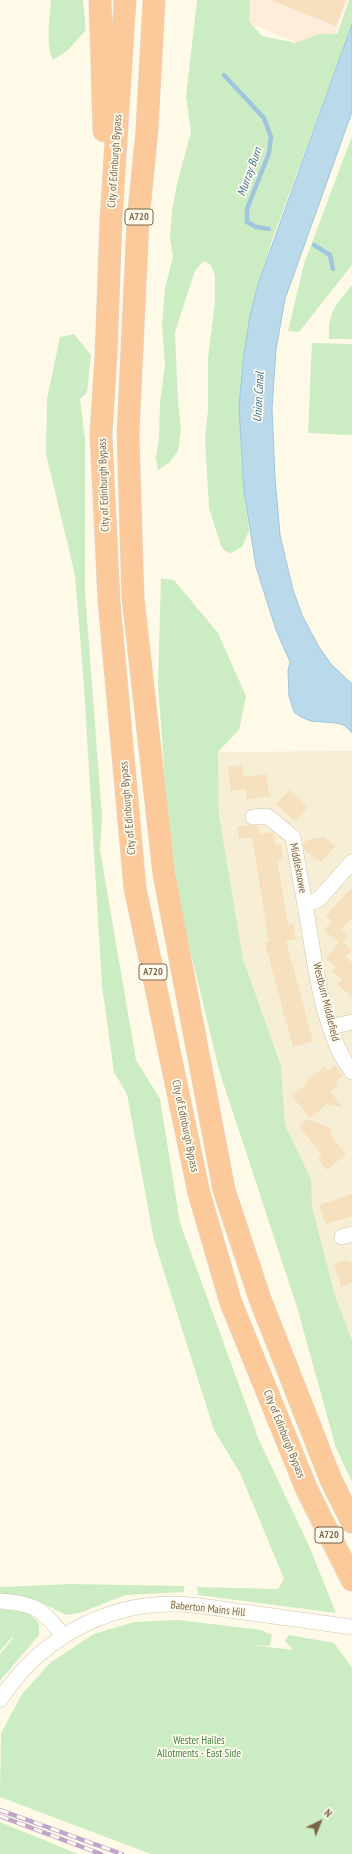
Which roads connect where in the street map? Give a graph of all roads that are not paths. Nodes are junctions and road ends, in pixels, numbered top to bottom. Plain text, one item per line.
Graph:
1 (100, 0) edge
2 (125, 0) edge
3 (154, 0) edge
4 (168, 0) edge
5 (112, 219) junction
6 (133, 336) junction
7 (253, 817) dead end
8 (352, 862) edge
9 (305, 905) junction
10 (352, 1022) edge
11 (330, 1027) junction
12 (352, 1072) edge
13 (352, 1522) edge
14 (352, 1580) edge
15 (0, 1601) edge
16 (352, 1627) edge
17 (63, 1636) junction
18 (0, 1700) edge

1 - 5 highway, A720
2 - 5 highway, City of Edinburgh Bypass / A720
3 - 6 highway, A720
4 - 6 highway, A720
5 - 14 highway, City of Edinburgh Bypass / A720
6 - 13 highway, A720
7 - 9 street, Middleknowe
8 - 9 street, Middleknowe
9 - 11 street, Westburn Middlefield
10 - 11 street
11 - 12 street, Westburn Middlefield
15 - 17 street
16 - 17 street, Baberton Mains Hill
17 - 18 street, Baberton Mains Hill

